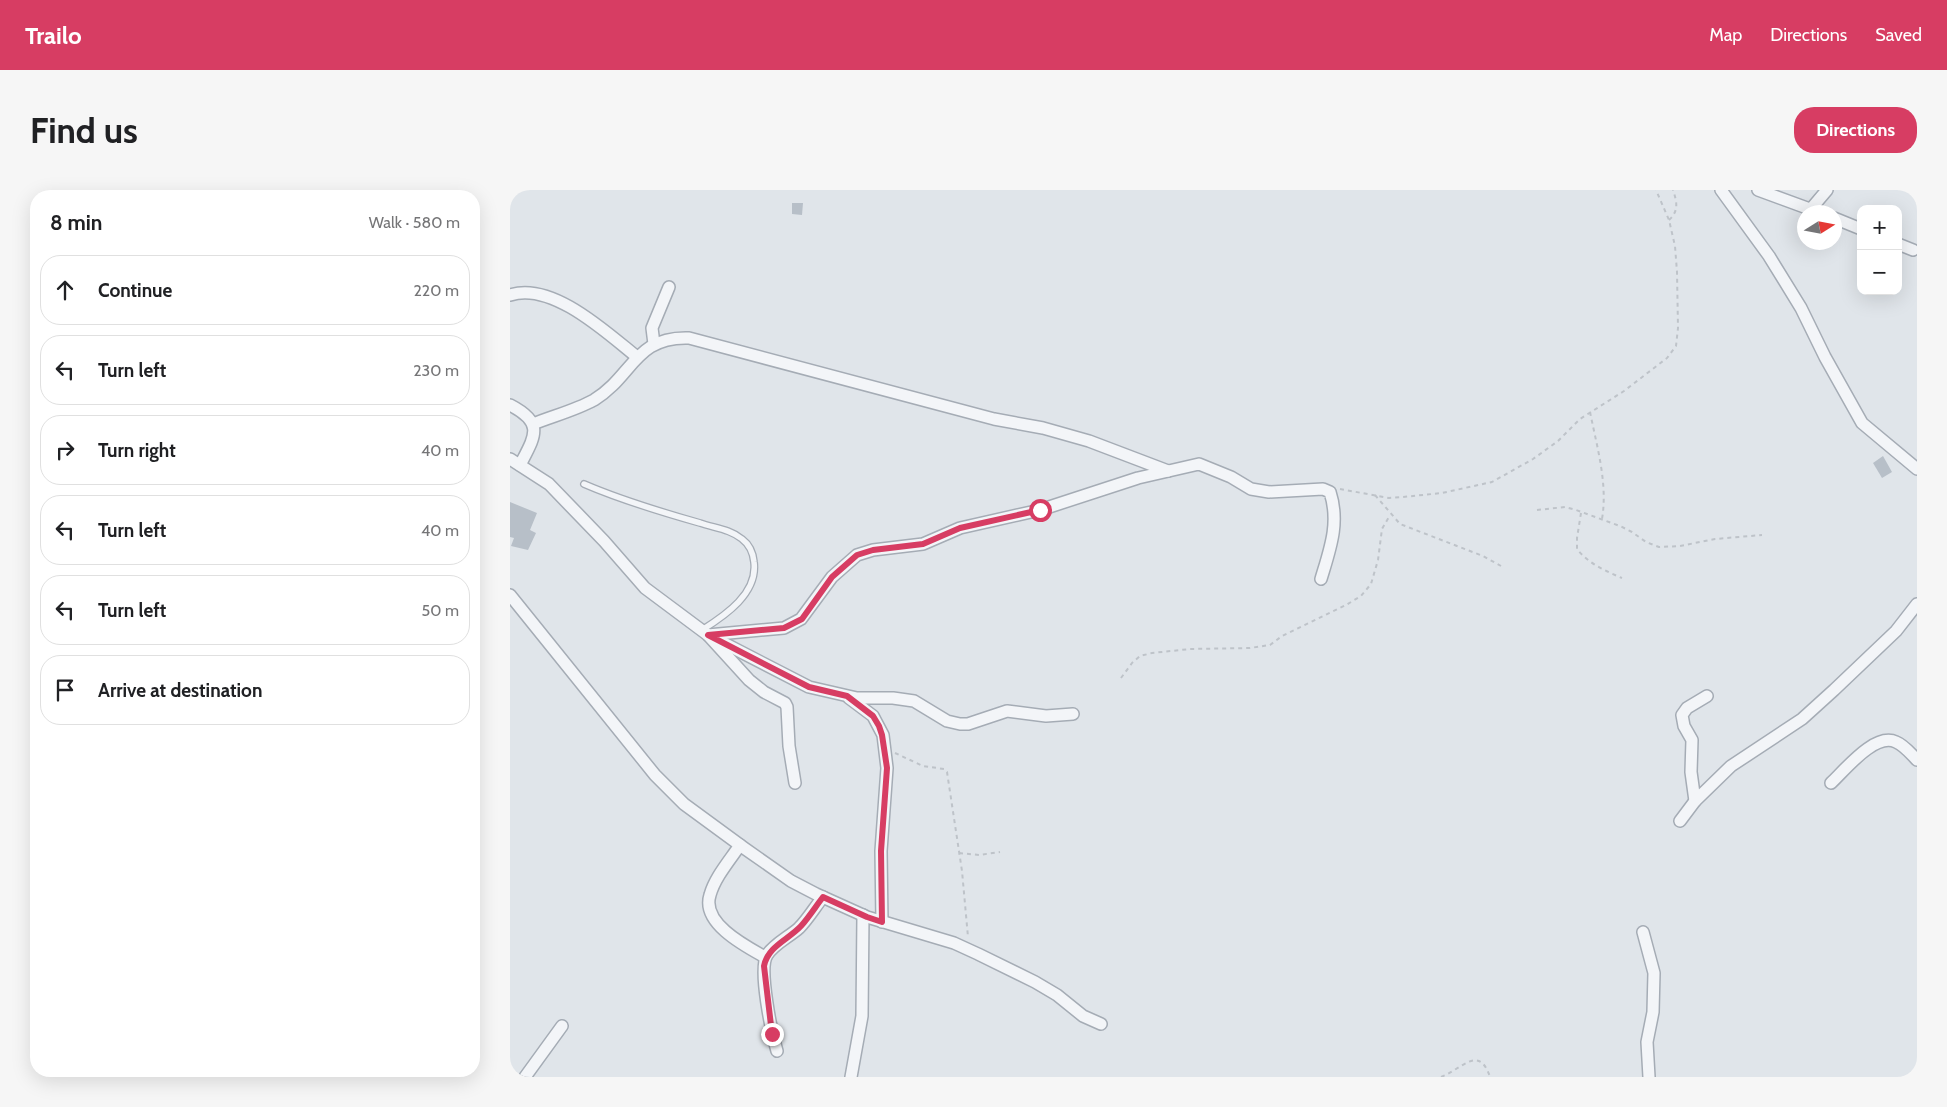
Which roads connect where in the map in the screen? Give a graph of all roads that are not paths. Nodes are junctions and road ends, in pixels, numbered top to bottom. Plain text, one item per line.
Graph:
1 (1721, 190) edge
2 (1758, 190) edge
3 (1827, 190) edge
4 (1798, 205) edge
5 (1818, 205) edge
6 (1842, 221) edge
7 (1857, 227) edge
8 (1902, 246) edge
9 (1913, 250) dead end
10 (669, 287) dead end
11 (510, 295) edge
12 (654, 344) junction
13 (637, 358) junction
14 (510, 405) edge
15 (533, 424) junction
16 (515, 462) edge
17 (1917, 470) edge
18 (1168, 471) junction
19 (584, 484) dead end
20 (1321, 579) dead end
21 (510, 595) edge
22 (1917, 604) edge
23 (705, 632) junction
24 (847, 696) junction
25 (1707, 696) dead end
26 (1073, 714) dead end
27 (1917, 760) edge
28 (795, 783) dead end
29 (1830, 783) dead end
30 (1695, 800) junction
31 (1680, 821) dead end
32 (740, 844) junction
33 (823, 897) junction
34 (863, 915) junction
35 (882, 922) junction
36 (1643, 932) dead end
37 (765, 958) junction
38 (1102, 1024) dead end
39 (562, 1026) dead end
40 (777, 1051) dead end
41 (1652, 1076) edge
42 (526, 1077) edge
43 (851, 1077) edge

1 - 17 street
2 - 4 street
3 - 5 street
6 - 7 street
8 - 9 street
10 - 12 street
11 - 13 street
12 - 13 street
12 - 18 street
13 - 15 street
14 - 15 street
15 - 16 street
16 - 23 street
18 - 20 street
18 - 23 street
19 - 23 lane
21 - 32 street
22 - 30 street
23 - 24 street
23 - 28 street
24 - 26 street
24 - 35 street
25 - 30 street
27 - 29 street
30 - 31 street
32 - 33 street
32 - 37 street
33 - 34 street
33 - 37 street
34 - 35 street
34 - 43 street
35 - 38 street
36 - 41 street
37 - 40 street
39 - 42 street

